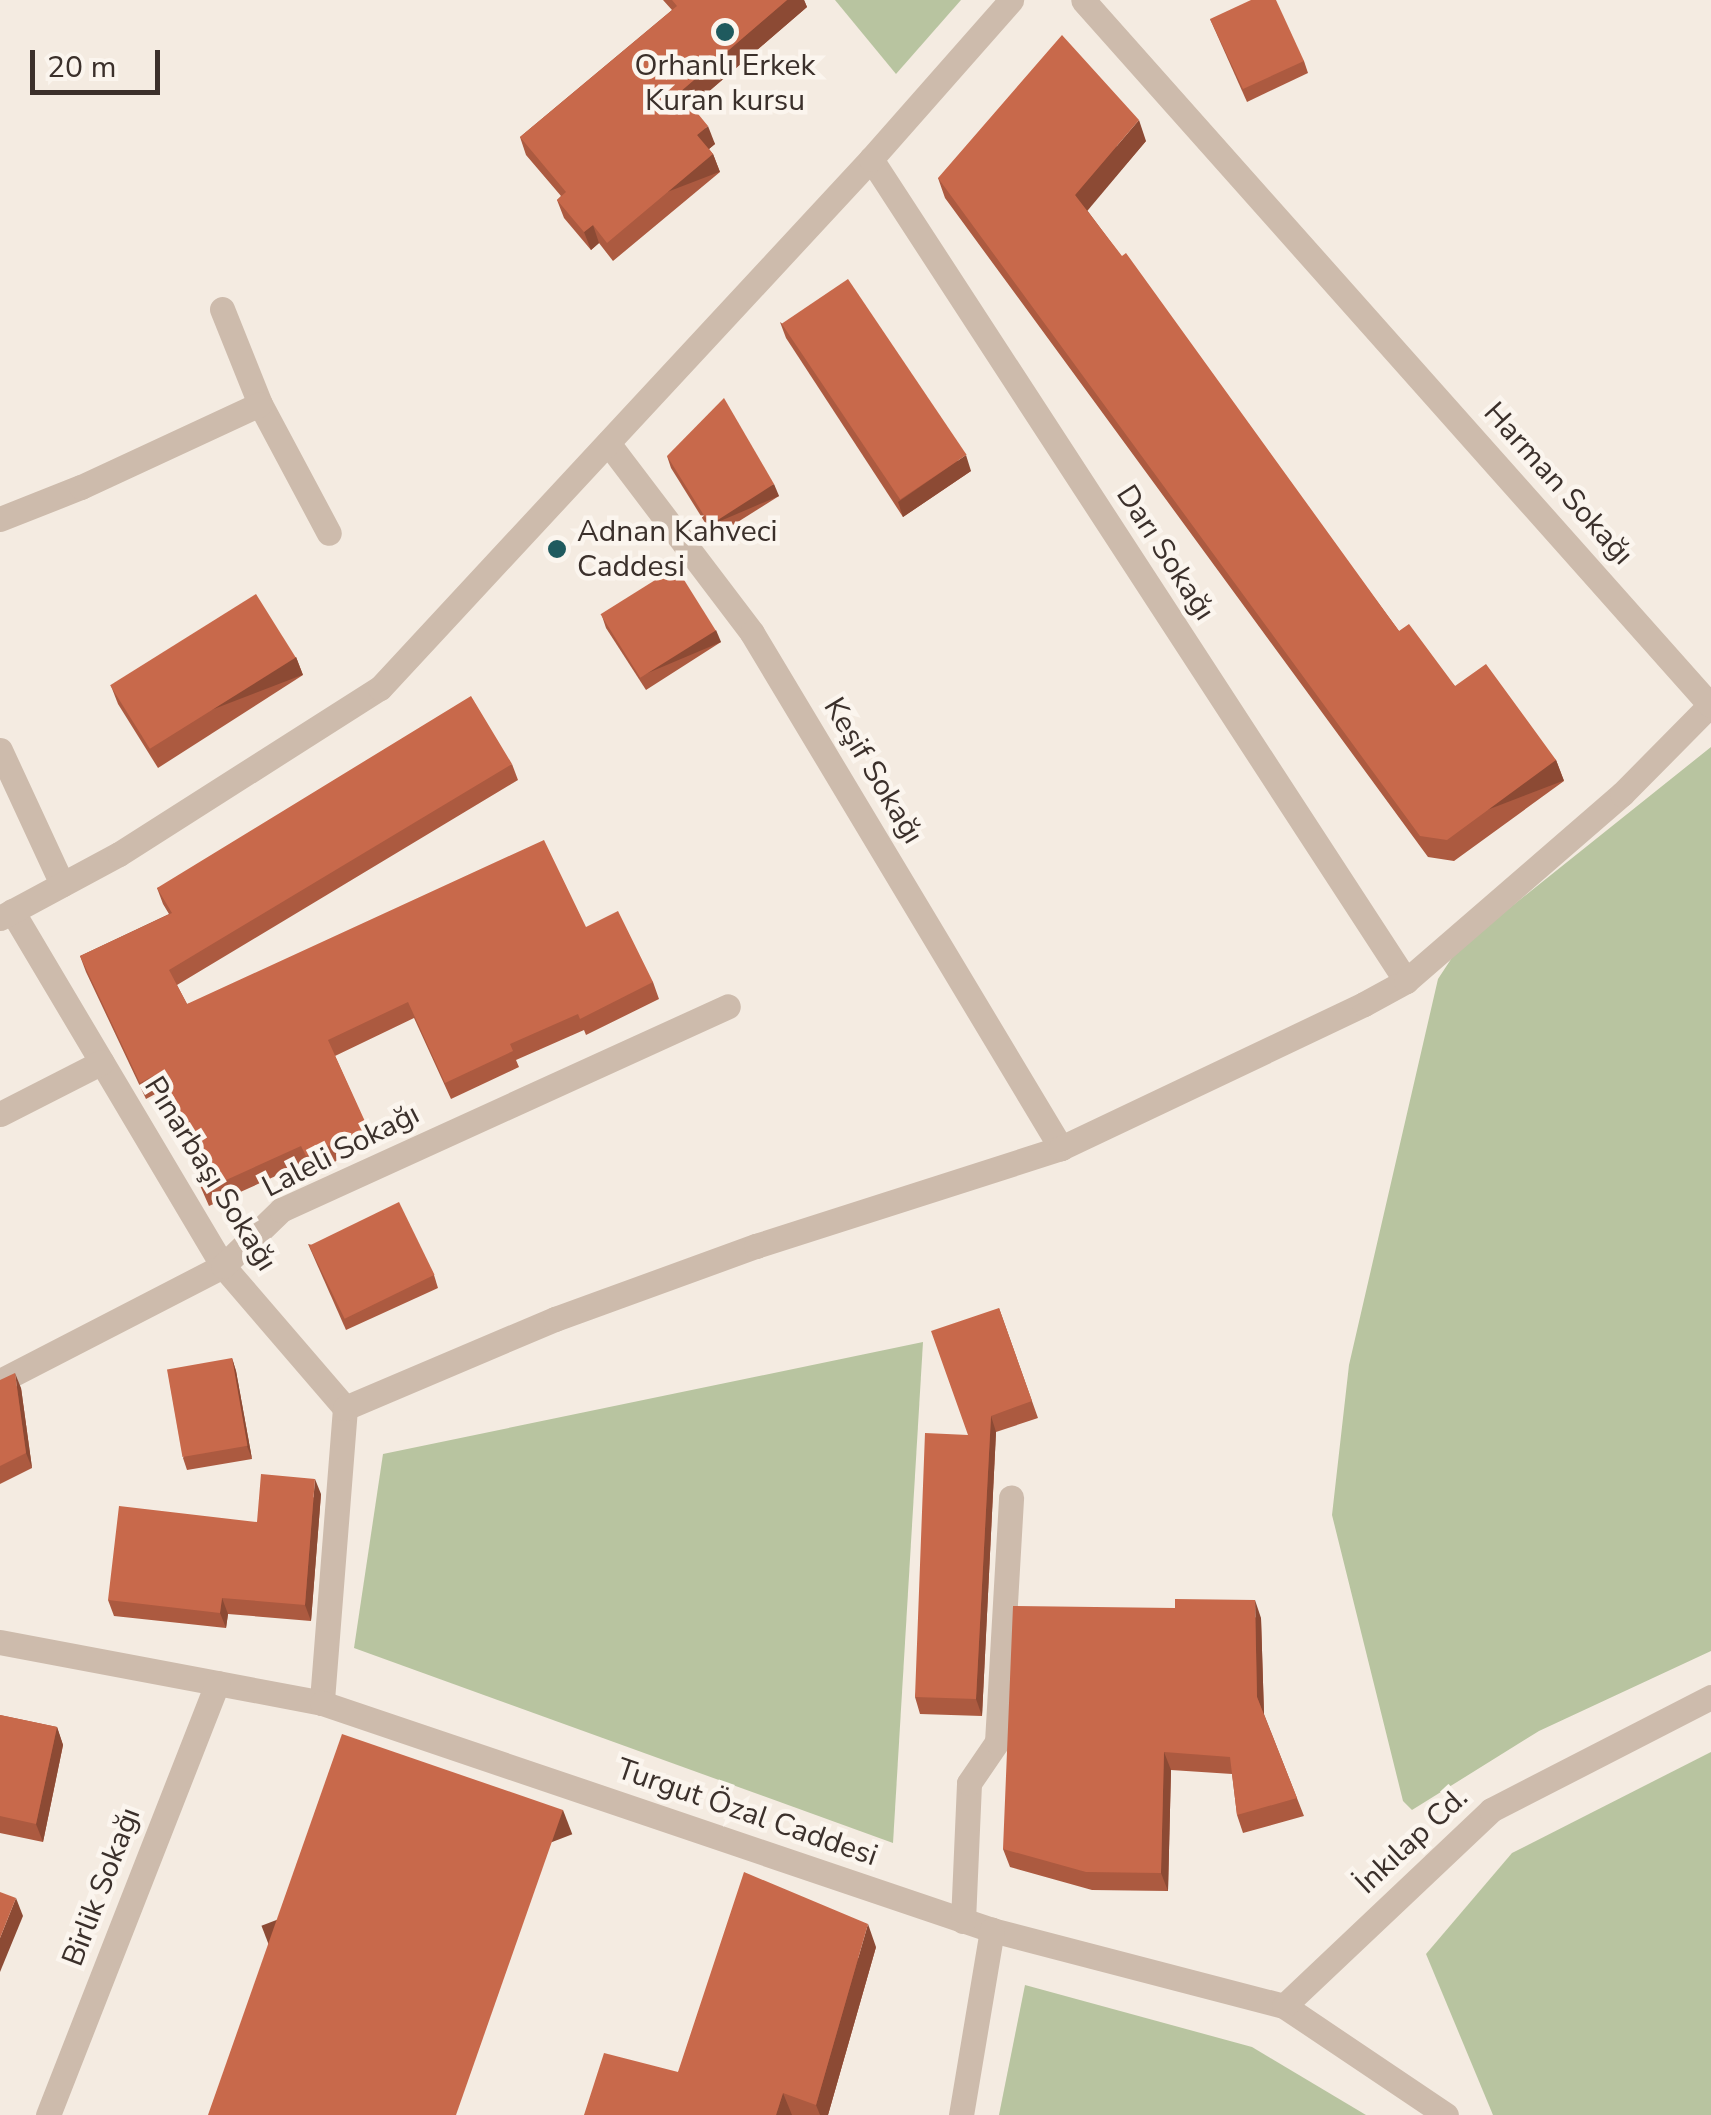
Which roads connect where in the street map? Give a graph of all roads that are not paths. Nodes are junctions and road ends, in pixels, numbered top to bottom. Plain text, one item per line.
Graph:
1 (1011, 0) edge
2 (1083, 0) edge
3 (871, 160) junction
4 (222, 310) dead end
5 (260, 404) junction
6 (608, 443) junction
7 (0, 520) edge
8 (328, 532) dead end
9 (0, 750) edge
10 (62, 884) junction
11 (6, 914) edge
12 (1406, 982) junction
13 (728, 1006) dead end
14 (102, 1062) junction
15 (0, 1114) edge
16 (1061, 1148) junction
17 (224, 1266) junction
18 (0, 1381) edge
19 (345, 1408) junction
20 (1011, 1497) dead end
21 (0, 1642) edge
22 (217, 1683) junction
23 (1711, 1697) edge
24 (322, 1703) junction
25 (963, 1920) junction
26 (992, 1930) junction
27 (1284, 2006) junction
28 (48, 2115) edge
29 (961, 2115) edge
30 (1446, 2115) edge

1 - 3 street
2 - 12 street, Harman Sokağı
3 - 6 street
3 - 12 street, Darı Sokağı
4 - 5 street
5 - 7 street
5 - 8 street
6 - 10 street
6 - 16 street, Keşif Sokağı
9 - 10 street
10 - 11 street
11 - 14 street, Pınarbaşı Sokağı
12 - 16 street
13 - 17 street, Laleli Sokağı
14 - 15 street
14 - 17 street, Pınarbaşı Sokağı
16 - 19 street
17 - 18 street, Laleli Sokağı
17 - 19 street, Pınarbaşı Sokağı
19 - 24 street
20 - 25 street
21 - 22 street, Turgut Özal Caddesi
22 - 24 street, Turgut Özal Caddesi
22 - 28 street, Birlik Sokağı
23 - 27 street, İnkılap Cd.
24 - 25 street, Turgut Özal Caddesi
25 - 26 street, Turgut Özal Caddesi
26 - 27 street, Turgut Özal Caddesi
26 - 29 street
27 - 30 street, Turgut Özal Caddesi

